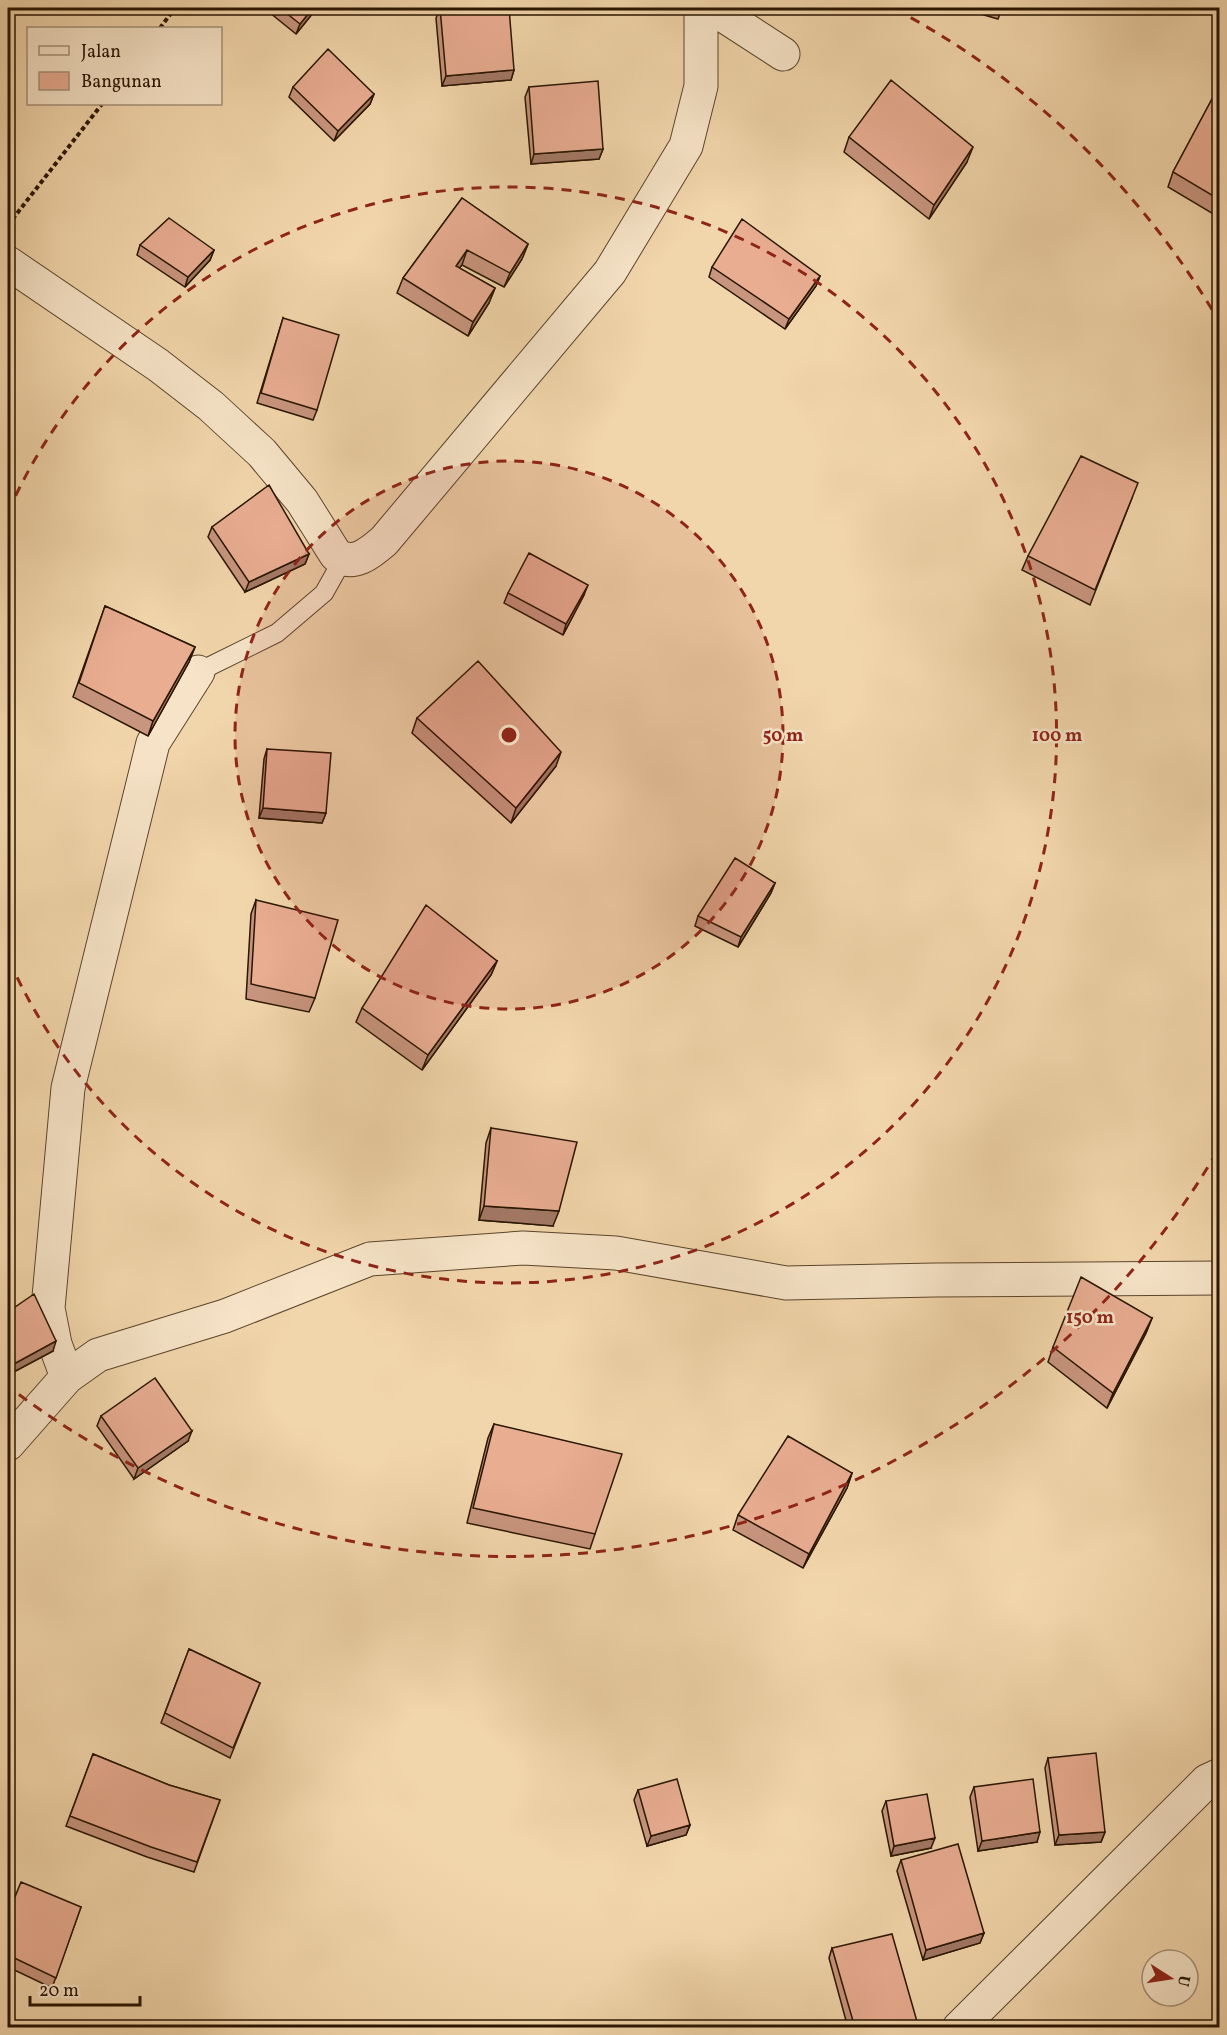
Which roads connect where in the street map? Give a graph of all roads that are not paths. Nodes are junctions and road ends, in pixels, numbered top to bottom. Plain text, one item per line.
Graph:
1 (701, 8) edge
2 (712, 8) edge
3 (783, 54) dead end
4 (8, 263) edge
5 (343, 560) junction
6 (198, 672) joint
7 (1220, 1278) edge
8 (66, 1377) junction
9 (8, 1444) edge
10 (1220, 1775) edge
11 (959, 2028) edge

1 - 5 street
2 - 3 street
4 - 5 street
5 - 6 lane
6 - 8 street
7 - 8 street
8 - 9 street
10 - 11 street

